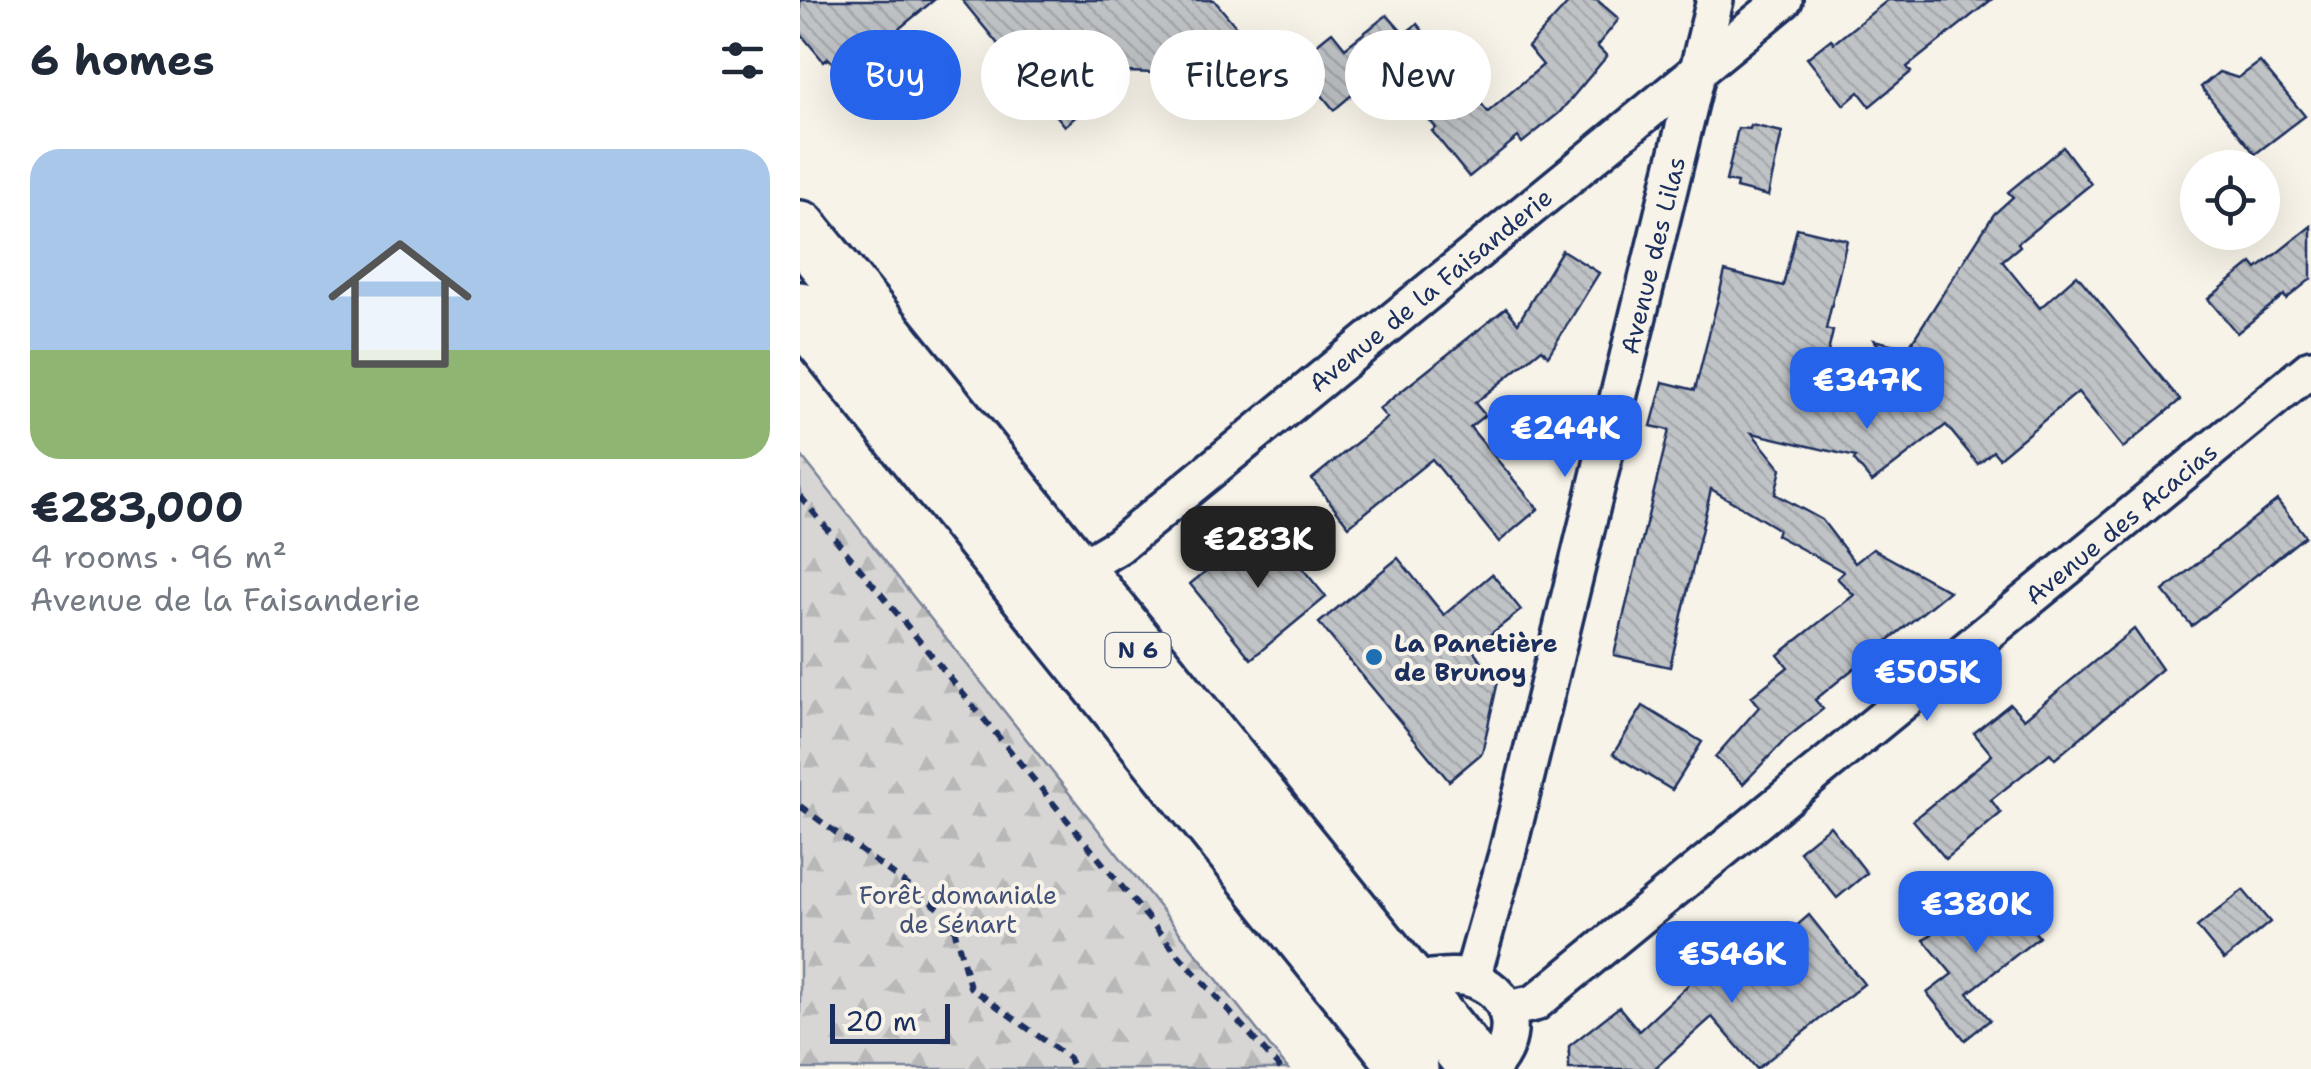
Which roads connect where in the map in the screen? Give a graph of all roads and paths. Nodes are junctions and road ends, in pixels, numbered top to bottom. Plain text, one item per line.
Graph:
1 (1714, 0) edge
2 (1784, 0) edge
3 (1698, 70) junction
4 (800, 229) edge
5 (800, 310) edge
6 (2311, 368) edge
7 (800, 496) edge
8 (1074, 572) junction
9 (800, 806) edge
10 (1472, 978) junction
11 (1405, 981) junction
12 (1508, 1008) junction
13 (1074, 1069) edge
14 (1281, 1069) edge
15 (1410, 1069) edge
16 (1478, 1069) edge
17 (1490, 1069) edge

1 - 3 street, Avenue des Lilas
2 - 3 street, Avenue de la Faisanderie
3 - 8 street, Avenue de la Faisanderie
3 - 10 street, Avenue des Lilas
4 - 8 main road, N 6
5 - 15 main road, N 6
6 - 12 street, Avenue des Acacias
7 - 14 path
8 - 11 main road, N 6
9 - 13 path
10 - 11 street
10 - 12 street
11 - 16 main road, N 6
12 - 17 street

